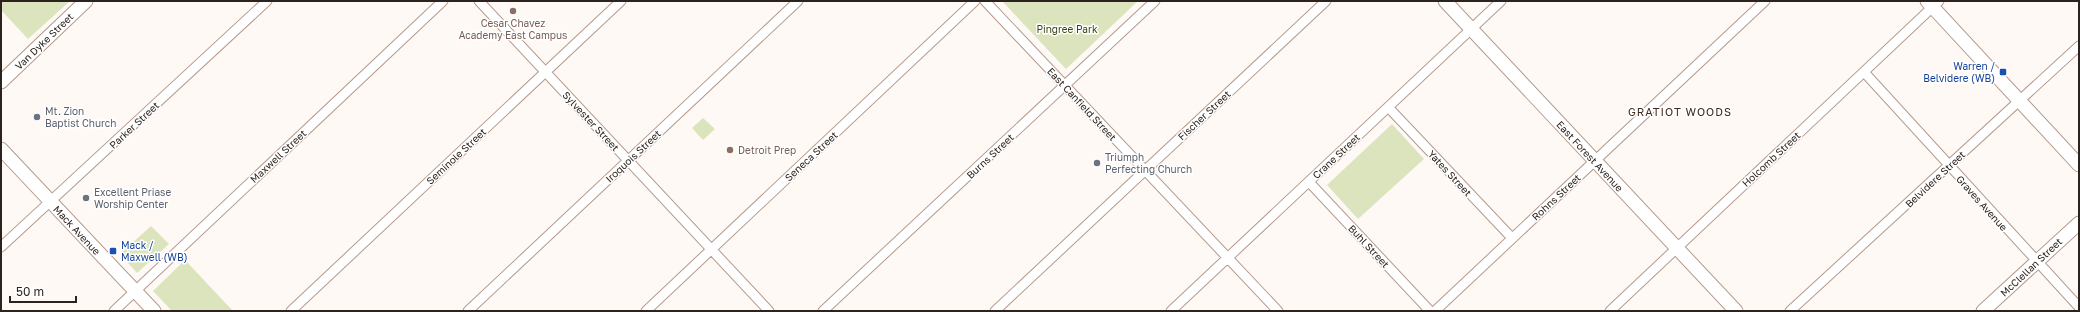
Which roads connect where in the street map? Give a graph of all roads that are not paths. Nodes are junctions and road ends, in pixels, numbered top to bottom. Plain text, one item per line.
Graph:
1 (86, 1) edge
2 (267, 1) edge
3 (443, 1) edge
4 (479, 1) edge
5 (621, 1) edge
6 (798, 1) edge
7 (975, 1) edge
8 (985, 1) edge
9 (1155, 1) edge
10 (1326, 1) edge
11 (1445, 1) edge
12 (1501, 1) edge
13 (1765, 1) edge
14 (1933, 3) edge
15 (1471, 29) junction
16 (2079, 46) edge
17 (546, 72) junction
18 (1864, 72) junction
19 (1, 82) edge
20 (1065, 86) junction
21 (2019, 102) junction
22 (1388, 107) junction
23 (1, 149) edge
24 (1594, 160) junction
25 (628, 161) junction
26 (2079, 165) edge
27 (1949, 166) junction
28 (1145, 171) junction
29 (1309, 182) junction
30 (50, 201) junction
31 (2079, 223) edge
32 (1512, 238) junction
33 (1, 247) edge
34 (1677, 248) junction
35 (711, 250) junction
36 (1227, 258) junction
37 (2036, 262) junction
38 (136, 292) junction
39 (2079, 307) edge
40 (114, 311) edge
41 (154, 311) edge
42 (291, 311) edge
43 (468, 311) edge
44 (646, 311) edge
45 (769, 311) edge
46 (824, 311) edge
47 (995, 311) edge
48 (1171, 311) edge
49 (1278, 311) edge
50 (1430, 311) edge
51 (1434, 311) edge
52 (1610, 311) edge
53 (1736, 311) edge
54 (1790, 311) edge
55 (1983, 311) edge

1 - 19 main road, Van Dyke Street
2 - 30 street, Parker Street
3 - 38 street, Maxwell Street
4 - 17 street, Sylvester Street
5 - 17 street, Seminole Street
6 - 25 street, Iroquois Street
7 - 35 street, Seneca Street
8 - 20 street, East Canfield Street
9 - 20 street, Burns Street
10 - 28 street, Fischer Street
11 - 15 main road, East Forest Avenue
12 - 15 street, Crane Street
13 - 24 street, Rohns Street
14 - 18 street, Holcomb Street
14 - 21 main road
15 - 22 street, Crane Street
15 - 24 main road, East Forest Avenue
16 - 21 street, Belvidere Street
17 - 25 street, Sylvester Street
17 - 42 street, Seminole Street
18 - 27 street, Graves Avenue
18 - 34 street, Holcomb Street
20 - 28 street, East Canfield Street
20 - 46 street, Burns Street
21 - 26 main road
21 - 27 street, Belvidere Street
22 - 29 street, Crane Street
22 - 32 street, Yates Street
23 - 30 main road, Mack Avenue
24 - 32 street, Rohns Street
24 - 34 main road, East Forest Avenue
25 - 35 street, Sylvester Street
25 - 43 street, Iroquois Street
27 - 37 street, Graves Avenue
27 - 54 street, Belvidere Street
28 - 36 street, East Canfield Street
28 - 47 street, Fischer Street
29 - 36 street, Crane Street
29 - 50 street, Buhl Street
30 - 33 street, Parker Street
30 - 38 main road, Mack Avenue
31 - 37 main road, McClellan Street
32 - 51 street, Rohns Street
34 - 52 street, Holcomb Street
34 - 53 main road, East Forest Avenue
35 - 44 street, Seneca Street
35 - 45 street, Sylvester Street
36 - 48 street, Crane Street
36 - 49 street, East Canfield Street
37 - 39 street, Graves Avenue
37 - 55 main road, McClellan Street
38 - 40 street, Maxwell Street
38 - 41 main road, Mack Avenue

